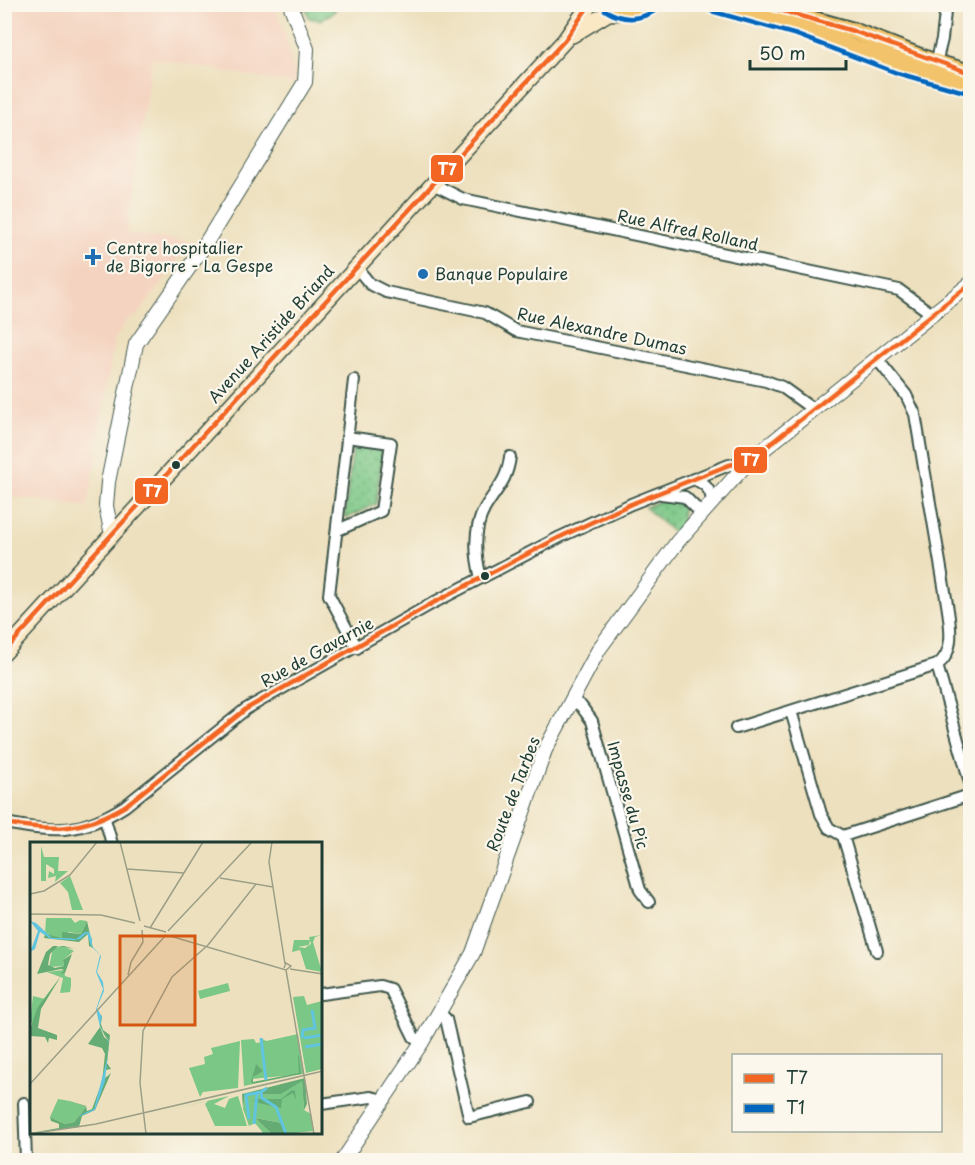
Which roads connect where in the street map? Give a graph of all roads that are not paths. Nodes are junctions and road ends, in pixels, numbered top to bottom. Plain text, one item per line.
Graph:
1 (290, 4) edge
2 (590, 4) edge
3 (609, 4) edge
4 (652, 4) edge
5 (713, 4) edge
6 (757, 4) edge
7 (946, 4) edge
8 (626, 12) junction
9 (565, 40) junction
10 (936, 63) junction
11 (970, 73) edge
12 (970, 86) edge
13 (433, 184) junction
14 (356, 267) junction
15 (970, 284) edge
16 (932, 314) junction
17 (877, 360) junction
18 (354, 380) dead end
19 (811, 408) junction
20 (347, 437) junction
21 (510, 457) dead end
22 (749, 461) junction
23 (693, 479) junction
24 (654, 494) junction
25 (712, 500) junction
26 (701, 513) junction
27 (338, 530) junction
28 (112, 535) junction
29 (481, 578) junction
30 (357, 648) junction
31 (4, 653) edge
32 (937, 665) junction
33 (572, 700) junction
34 (791, 711) junction
35 (736, 728) dead end
36 (970, 783) edge
37 (970, 795) edge
38 (105, 819) junction
39 (4, 823) edge
40 (843, 836) junction
41 (111, 842) edge
42 (649, 902) dead end
43 (877, 951) dead end
44 (322, 994) edge
45 (440, 1013) junction
46 (422, 1042) junction
47 (384, 1100) junction
48 (530, 1102) dead end
49 (24, 1103) dead end
50 (322, 1104) edge
51 (26, 1161) edge
52 (343, 1161) edge

1 - 28 street
2 - 9 main road, Avenue Aristide Briand
3 - 8 main road
4 - 8 main road
5 - 12 main road
6 - 10 main road
7 - 10 street
8 - 9 main road, Avenue Aristide Briand
9 - 13 main road, Avenue Aristide Briand
10 - 11 main road
13 - 14 main road, Avenue Aristide Briand
13 - 16 street, Rue Alfred Rolland
14 - 19 street, Rue Alexandre Dumas
14 - 28 main road, Avenue Aristide Briand
15 - 16 street, Route de Tarbes
16 - 17 street, Route de Tarbes
17 - 19 street, Route de Tarbes
17 - 32 street
18 - 20 street
19 - 22 street, Route de Tarbes
20 - 27 street
20 - 27 street
21 - 29 street
22 - 23 street, Rue de Gavarnie
22 - 25 street, Route de Tarbes
23 - 24 street, Rue de Gavarnie
23 - 25 street
24 - 26 street
24 - 29 street, Rue de Gavarnie
25 - 26 street, Route de Tarbes
26 - 33 street, Route de Tarbes
27 - 30 street
28 - 31 main road, Avenue Aristide Briand
29 - 30 street, Rue de Gavarnie
30 - 38 street, Rue de Gavarnie
32 - 34 street
32 - 36 street
33 - 42 street, Impasse du Pic
33 - 45 street, Route de Tarbes
34 - 35 street
34 - 40 street
37 - 40 street
38 - 39 street, Rue de Gavarnie
38 - 41 street
40 - 43 street
44 - 46 street
45 - 46 street, Route de Tarbes
45 - 48 street
46 - 47 street, Route de Tarbes
47 - 50 street
47 - 52 street, Route de Tarbes
49 - 51 street

